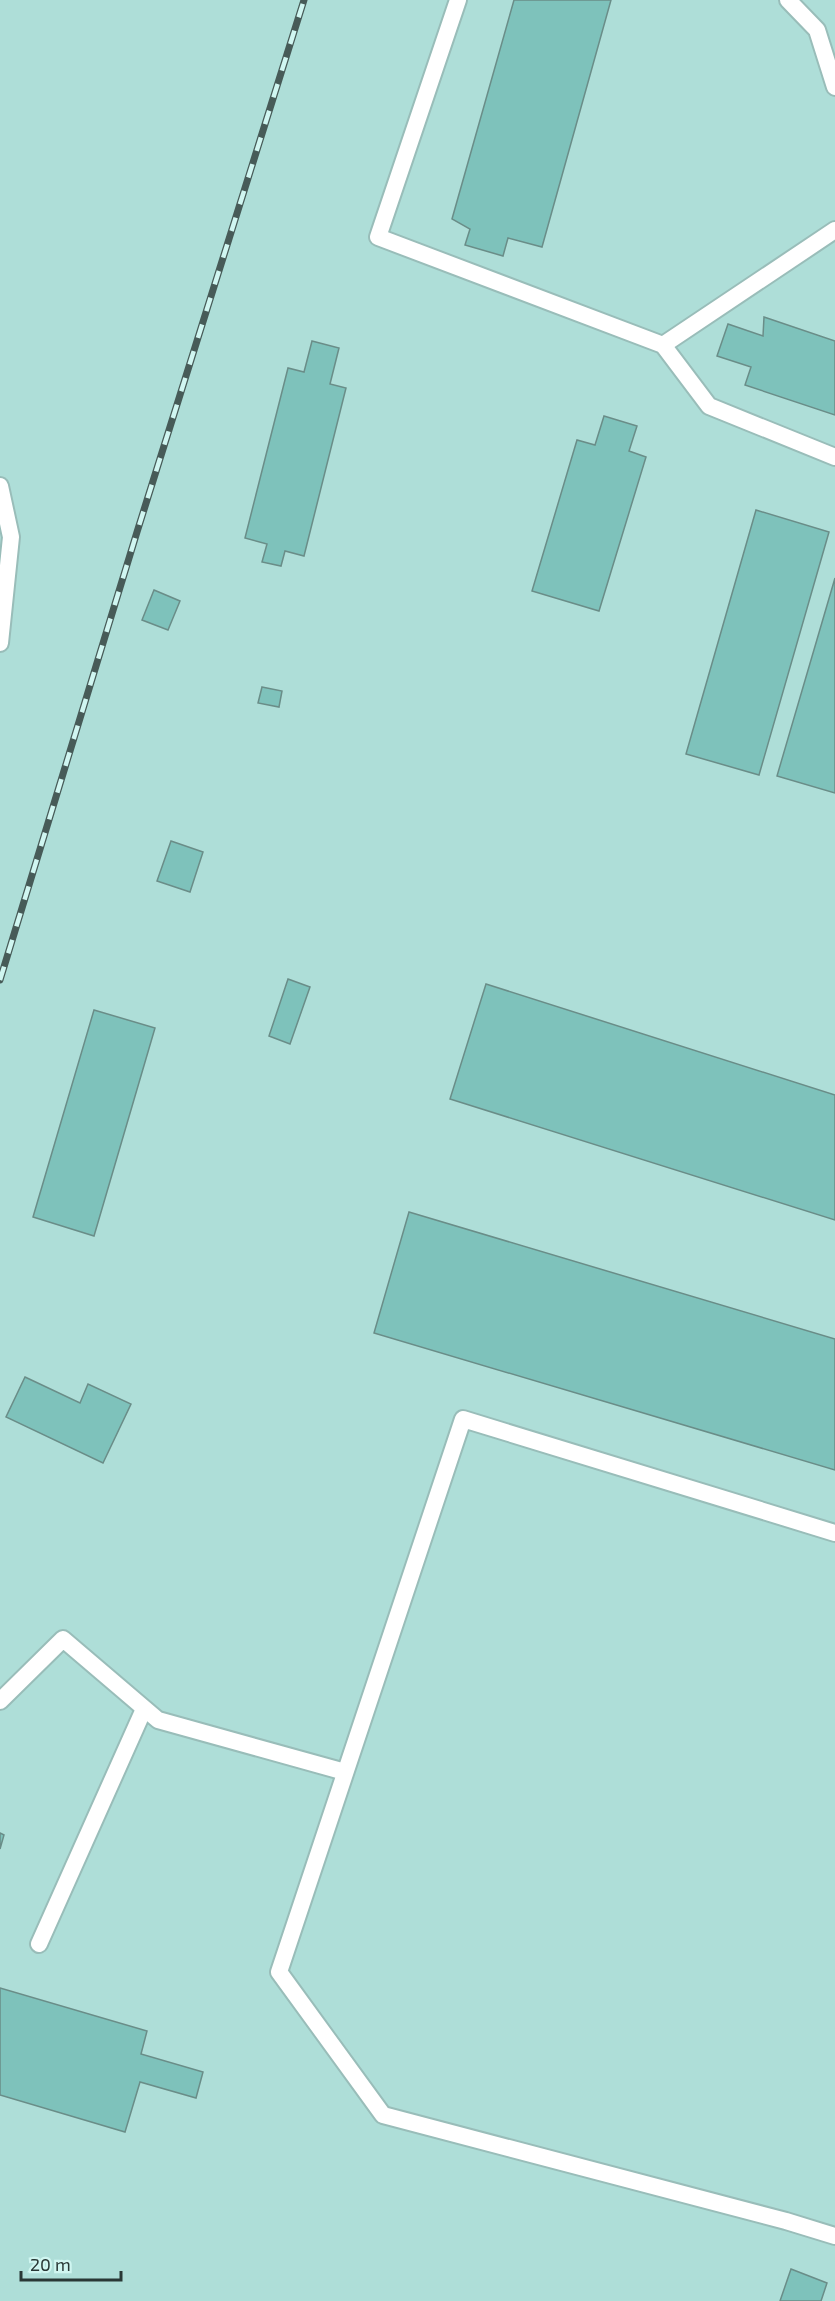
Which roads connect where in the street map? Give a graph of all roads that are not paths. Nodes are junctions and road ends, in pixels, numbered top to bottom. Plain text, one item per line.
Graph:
1 (458, 0) edge
2 (788, 0) edge
3 (835, 87) edge
4 (835, 230) edge
5 (663, 345) junction
6 (835, 457) edge
7 (0, 486) edge
8 (0, 643) edge
9 (835, 1533) edge
10 (0, 1701) edge
11 (144, 1709) junction
12 (345, 1772) junction
13 (39, 1944) dead end
14 (835, 2236) edge

1 - 5 lane
2 - 3 lane
4 - 5 lane
5 - 6 lane
7 - 8 lane
9 - 12 lane
10 - 11 lane
11 - 12 lane
11 - 13 lane
12 - 14 lane

